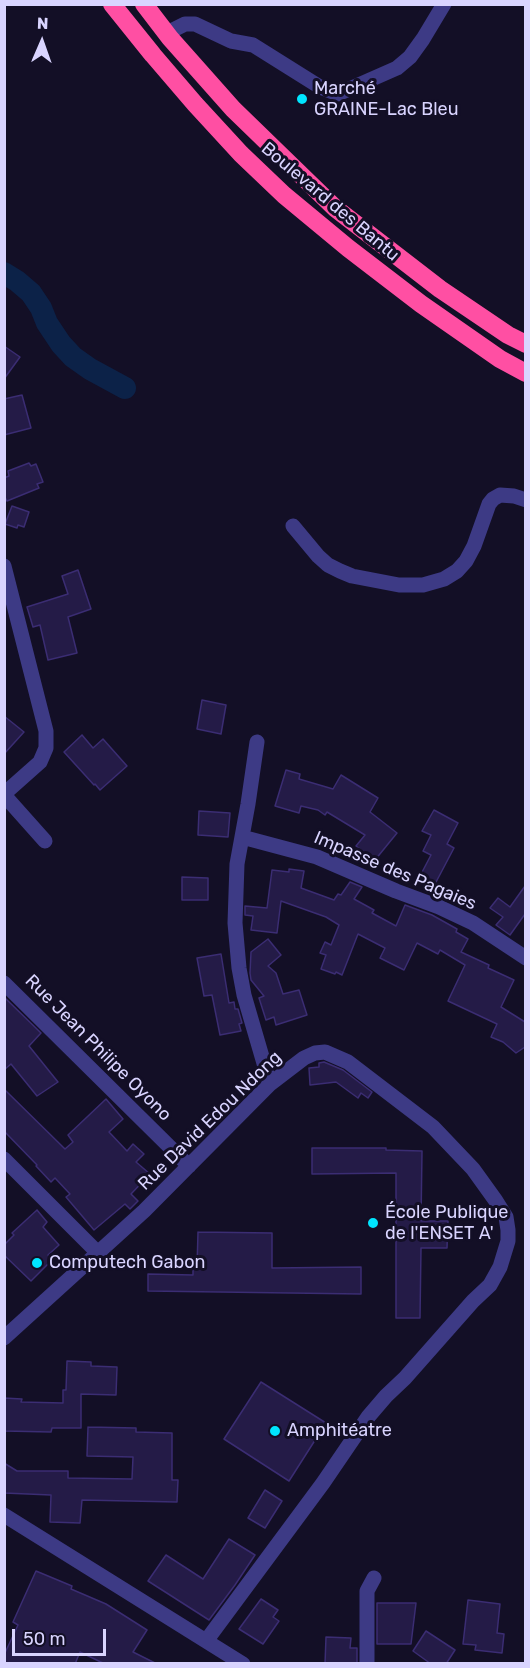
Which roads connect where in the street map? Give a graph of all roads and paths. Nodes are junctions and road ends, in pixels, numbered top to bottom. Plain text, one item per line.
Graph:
1 (112, 4) edge
2 (144, 4) edge
3 (444, 4) edge
4 (170, 38) junction
5 (525, 344) edge
6 (525, 373) edge
7 (525, 500) edge
8 (293, 526) dead end
9 (4, 566) edge
10 (257, 742) dead end
11 (4, 794) edge
12 (242, 837) junction
13 (45, 841) dead end
14 (525, 958) edge
15 (4, 983) edge
16 (270, 1084) junction
17 (4, 1159) edge
18 (189, 1166) junction
19 (98, 1253) junction
20 (4, 1338) edge
21 (4, 1515) edge
22 (374, 1578) dead end
23 (206, 1641) junction
24 (243, 1664) edge
25 (367, 1664) edge

1 - 6 highway, Boulevard des Bantu
2 - 4 highway, Boulevard des Bantu
3 - 4 street
4 - 5 highway, Boulevard des Bantu
7 - 8 street
9 - 11 street
10 - 12 street
11 - 13 street
12 - 14 street, Impasse des Pagaies
12 - 16 street
15 - 18 street, Rue Jean Philipe Oyono
16 - 18 street, Rue David Edou Ndong
16 - 23 street, Rue David Edou Ndong
17 - 19 street
18 - 19 street, Rue David Edou Ndong
19 - 20 street, Rue David Edou Ndong
21 - 23 street
22 - 25 street
23 - 24 street

